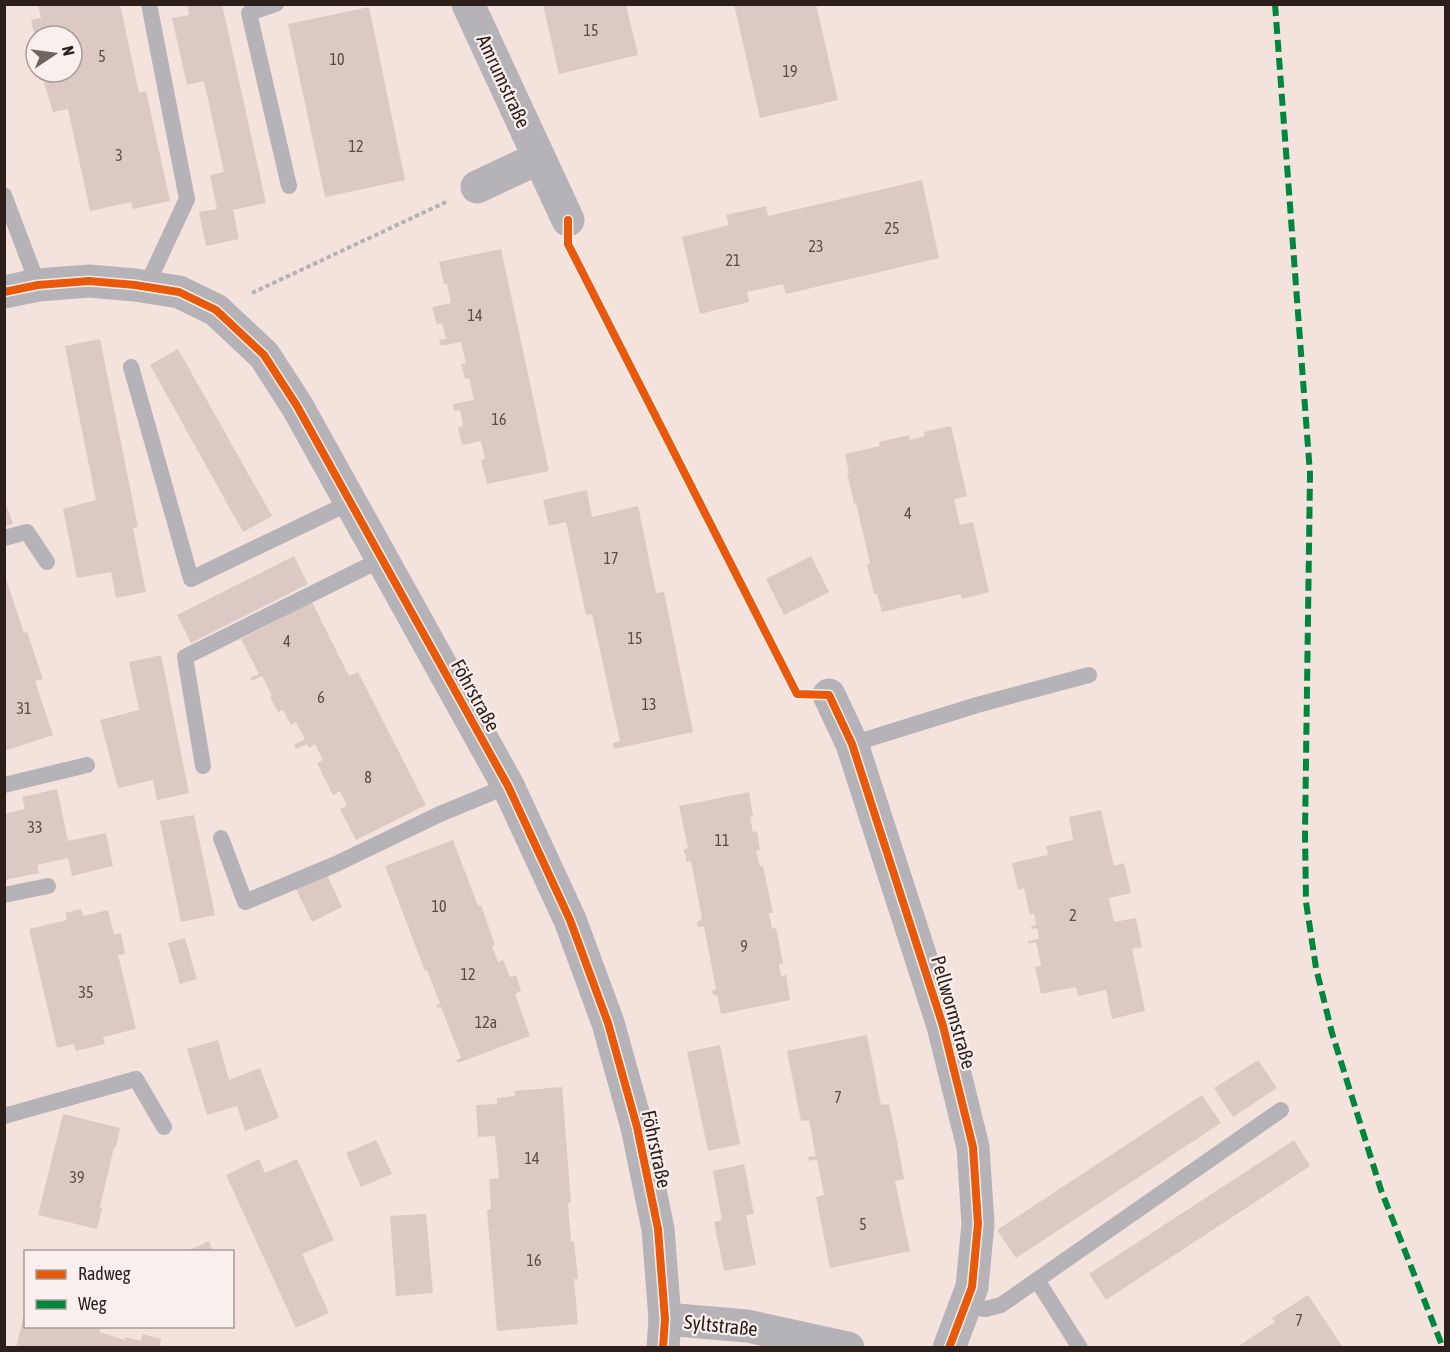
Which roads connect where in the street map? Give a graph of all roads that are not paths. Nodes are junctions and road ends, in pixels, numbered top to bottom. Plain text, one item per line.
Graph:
1 (149, 4) edge
2 (276, 4) edge
3 (468, 4) edge
4 (539, 158) junction
5 (289, 186) dead end
6 (477, 187) road end
7 (4, 195) edge
8 (568, 220) dead end
9 (38, 285) junction
10 (146, 287) junction
11 (4, 292) edge
12 (131, 367) dead end
13 (351, 502) junction
14 (4, 538) edge
15 (382, 559) junction
16 (46, 562) dead end
17 (1089, 675) dead end
18 (829, 695) dead end
19 (852, 744) junction
20 (87, 765) dead end
21 (203, 766) dead end
22 (4, 785) edge
23 (508, 786) junction
24 (221, 838) dead end
25 (48, 886) dead end
26 (4, 895) edge
27 (1281, 1110) dead end
28 (4, 1116) edge
29 (164, 1127) dead end
30 (1037, 1280) junction
31 (965, 1306) junction
32 (664, 1333) edge
33 (848, 1347) edge
34 (950, 1347) edge
35 (1080, 1347) edge

1 - 10 lane
2 - 5 lane
3 - 4 street, Amrumstraße
4 - 6 street
4 - 8 street, Amrumstraße
7 - 9 lane
9 - 10 street, Föhrstraße
9 - 11 street, Föhrstraße
10 - 13 street, Föhrstraße
12 - 13 lane
13 - 15 street, Föhrstraße
14 - 16 lane
15 - 21 lane
15 - 23 street, Föhrstraße
17 - 19 lane
18 - 19 street, Pellwormstraße
19 - 31 street, Pellwormstraße
20 - 22 lane
23 - 24 lane
23 - 32 street, Föhrstraße
25 - 26 lane
27 - 30 lane
28 - 29 lane
30 - 31 lane
30 - 35 lane
31 - 34 street, Pellwormstraße
32 - 33 street, Syltstraße

